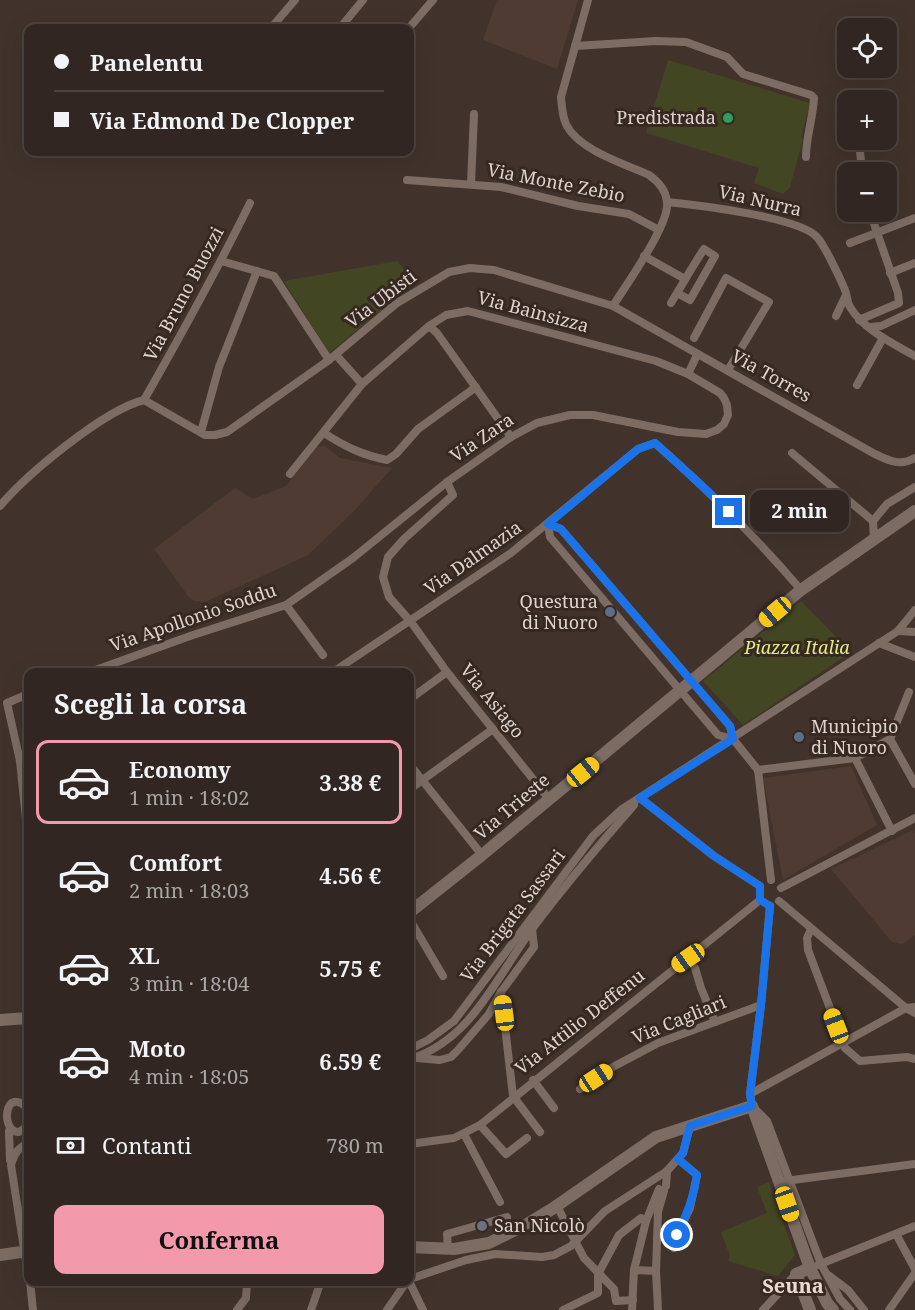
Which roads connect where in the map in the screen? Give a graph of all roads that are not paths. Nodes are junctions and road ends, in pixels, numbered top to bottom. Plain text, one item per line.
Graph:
1 (295, 0) edge
2 (363, 0) edge
3 (433, 0) edge
4 (588, 0) edge
5 (274, 24) edge
6 (343, 24) edge
7 (412, 24) edge
8 (575, 46) junction
9 (474, 114) dead end
10 (806, 157) dead end
11 (407, 180) dead end
12 (471, 184) junction
13 (667, 202) junction
14 (250, 203) dead end
15 (915, 218) edge
16 (873, 222) edge
17 (659, 230) junction
18 (876, 232) junction
19 (850, 243) dead end
20 (644, 256) junction
21 (222, 261) junction
22 (915, 263) edge
23 (257, 271) junction
24 (890, 273) junction
25 (685, 279) junction
26 (677, 293) junction
27 (846, 293) junction
28 (671, 303) dead end
29 (613, 306) junction
30 (915, 310) edge
31 (836, 316) dead end
32 (859, 320) junction
33 (429, 326) junction
34 (870, 327) junction
35 (694, 338) dead end
36 (883, 338) junction
37 (697, 355) junction
38 (915, 356) edge
39 (333, 357) junction
40 (728, 370) junction
41 (688, 374) junction
42 (362, 384) junction
43 (857, 385) dead end
44 (477, 387) junction
45 (144, 400) junction
46 (201, 432) junction
47 (324, 433) junction
48 (511, 437) junction
49 (792, 453) dead end
50 (915, 458) edge
51 (290, 474) dead end
52 (447, 482) junction
53 (915, 487) edge
54 (0, 506) edge
55 (915, 511) edge
56 (873, 521) junction
57 (548, 524) junction
58 (874, 540) junction
59 (584, 557) junction
60 (574, 565) junction
61 (801, 590) junction
62 (285, 605) junction
63 (915, 610) edge
64 (411, 622) junction
65 (648, 629) junction
66 (898, 631) junction
67 (915, 632) edge
68 (637, 640) junction
69 (879, 643) junction
70 (323, 655) dead end
71 (915, 657) edge
72 (101, 668) edge
73 (340, 668) edge
74 (447, 672) junction
75 (691, 682) junction
76 (680, 692) junction
77 (909, 693) dead end
78 (24, 696) edge
79 (414, 696) edge
80 (493, 729) junction
81 (733, 739) junction
82 (890, 740) junction
83 (24, 754) edge
84 (855, 758) junction
85 (20, 761) junction
86 (414, 770) edge
87 (758, 770) junction
88 (24, 775) edge
89 (423, 781) junction
90 (915, 784) edge
91 (414, 787) edge
92 (640, 798) junction
93 (549, 799) junction
94 (914, 820) edge
95 (892, 831) junction
96 (482, 855) junction
97 (771, 880) junction
98 (760, 886) junction
99 (781, 888) junction
100 (760, 900) junction
101 (780, 901) junction
102 (770, 906) junction
103 (414, 909) edge
104 (414, 927) edge
105 (532, 929) junction
106 (811, 929) junction
107 (695, 968) dead end
108 (443, 976) dead end
109 (501, 992) junction
110 (761, 1005) junction
111 (910, 1008) edge
112 (915, 1013) edge
113 (24, 1018) edge
114 (0, 1020) edge
115 (715, 1022) junction
116 (843, 1044) junction
117 (414, 1047) edge
118 (414, 1057) edge
119 (414, 1058) edge
120 (915, 1059) edge
121 (533, 1080) junction
122 (580, 1089) dead end
123 (513, 1096) junction
124 (751, 1100) junction
125 (24, 1104) edge
126 (2, 1108) edge
127 (554, 1108) dead end
128 (0, 1120) edge
129 (480, 1125) junction
130 (690, 1126) junction
131 (24, 1129) edge
132 (9, 1131) junction
133 (540, 1132) dead end
134 (464, 1134) junction
135 (527, 1138) dead end
136 (414, 1143) edge
137 (24, 1145) edge
138 (678, 1159) junction
139 (915, 1164) edge
140 (11, 1165) junction
141 (667, 1171) junction
142 (785, 1181) junction
143 (663, 1187) junction
144 (500, 1202) dead end
145 (556, 1206) junction
146 (507, 1217) dead end
147 (646, 1221) junction
148 (915, 1226) edge
149 (896, 1233) junction
150 (24, 1235) edge
151 (577, 1242) junction
152 (489, 1243) junction
153 (414, 1247) edge
154 (674, 1248) dead end
155 (448, 1249) junction
156 (24, 1251) edge
157 (495, 1254) junction
158 (0, 1255) edge
159 (815, 1266) junction
160 (634, 1270) junction
161 (656, 1271) junction
162 (915, 1271) edge
163 (598, 1274) junction
164 (796, 1274) junction
165 (826, 1274) junction
166 (414, 1278) edge
167 (31, 1286) edge
168 (247, 1286) edge
169 (319, 1286) edge
170 (405, 1286) edge
171 (412, 1286) edge
172 (633, 1300) junction
173 (826, 1308) edge
174 (33, 1310) edge
175 (237, 1310) edge
176 (311, 1310) edge
177 (387, 1310) edge
178 (423, 1310) edge
179 (563, 1310) edge
180 (632, 1310) edge
181 (658, 1310) edge
182 (763, 1310) edge
183 (810, 1310) edge
184 (850, 1310) edge
185 (864, 1310) edge
186 (890, 1310) edge

1 - 5 street
2 - 6 street
3 - 7 street
4 - 8 street
8 - 10 street
8 - 13 street
9 - 12 street
11 - 12 street, Via Monte Zebio
12 - 17 street, Via Monte Zebio
13 - 17 street
13 - 27 street, Via Nurra
14 - 21 street, Via Bruno Buozzi
15 - 18 street
16 - 18 street
17 - 20 street
18 - 19 street
18 - 24 street
20 - 25 street
20 - 29 street
21 - 23 street
21 - 45 street, Via Bruno Buozzi
22 - 24 street
23 - 39 street
23 - 46 street
24 - 32 street
25 - 26 street
25 - 26 street
26 - 28 street
27 - 31 street
27 - 32 street, Via Nurra
29 - 37 street, Via Torres
29 - 39 street, Via Ubisti
30 - 34 street
32 - 34 street
33 - 41 street, Via Bainsizza
33 - 42 street, Via Bainsizza
33 - 44 street
34 - 36 street
35 - 40 street
36 - 38 street
36 - 43 street
37 - 40 street, Via Torres
37 - 41 street
39 - 42 street
39 - 46 street, Via Ubisti
40 - 50 street, Via Torres
41 - 48 street, Via Zara
42 - 47 street, Via Bainsizza
44 - 47 street
44 - 48 street
45 - 46 street
45 - 54 street
47 - 51 street, Via Bainsizza
48 - 52 street, Via Zara
49 - 56 street
52 - 62 street, Via Apollonio Soddu
52 - 64 street, Via Zara
53 - 56 street
55 - 58 main road
56 - 58 street
57 - 59 street
57 - 60 street
57 - 61 street, Via Dalmazia
57 - 64 street, Via Dalmazia
58 - 61 main road
59 - 60 street
59 - 65 street
60 - 68 street
61 - 75 main road
62 - 70 street
62 - 72 street, Via Apollonio Soddu
63 - 66 street
64 - 73 street, Via Dalmazia
64 - 74 street, Via Asiago
65 - 68 street
65 - 75 street
66 - 67 street
66 - 69 street
68 - 76 street
69 - 71 street
69 - 81 street
74 - 79 street
74 - 80 street, Via Asiago
75 - 76 main road, Via Trieste
75 - 81 street
76 - 81 street
76 - 93 main road, Via Trieste
77 - 82 street
78 - 85 street
80 - 89 street
80 - 93 street, Via Asiago
81 - 87 street
81 - 92 street, Via Brigata Sassari
82 - 84 street
82 - 90 street
83 - 85 street
84 - 87 street
84 - 95 street
85 - 88 street
86 - 89 street
87 - 97 street
89 - 91 street
89 - 96 street
92 - 98 street
92 - 105 street, Via Brigata Sassari
92 - 117 street, Via Brigata Sassari
93 - 96 main road, Via Trieste
94 - 95 street
95 - 99 street
96 - 103 main road, Via Trieste
97 - 98 street
97 - 99 street
98 - 100 street
99 - 101 street
100 - 102 street
100 - 121 street, Via Attilio Deffenu
101 - 102 street
101 - 106 street
102 - 110 street
104 - 108 street
105 - 109 street, Via Brigata Sassari
105 - 118 street, Via Brigata Sassari
106 - 111 street
106 - 116 street
107 - 115 street
109 - 119 street, Via Brigata Sassari
109 - 123 street
110 - 115 street, Via Cagliari
110 - 124 street
111 - 112 street
111 - 116 street
113 - 114 main road
115 - 122 street, Via Cagliari
116 - 120 street
116 - 124 street
121 - 123 street, Via Attilio Deffenu
121 - 127 street
123 - 129 street, Via Attilio Deffenu
123 - 133 street
124 - 130 main road
124 - 142 main road
125 - 126 street
126 - 128 street
128 - 132 street
129 - 134 street, Via Attilio Deffenu
129 - 135 street
130 - 138 street
130 - 145 main road
131 - 132 street
132 - 140 street
134 - 136 street, Via Attilio Deffenu
134 - 144 street
137 - 140 street
138 - 141 street
138 - 154 street
139 - 142 street
140 - 150 street
141 - 143 street
141 - 151 street
142 - 159 main road
143 - 147 street
143 - 161 street
145 - 151 street
145 - 152 main road
146 - 155 street
147 - 160 street
147 - 163 street
148 - 149 street
149 - 159 street
149 - 162 street
151 - 157 street
151 - 163 street
152 - 155 main road
152 - 157 street
153 - 155 main road
156 - 158 main road
157 - 166 street
159 - 164 main road
159 - 165 street
159 - 173 main road
160 - 161 street
160 - 172 street
161 - 181 street
162 - 186 street
163 - 172 street
163 - 179 street
164 - 182 street
164 - 183 main road
165 - 184 street
165 - 185 street
167 - 174 street
168 - 175 street
169 - 176 street
170 - 177 street
171 - 178 street
172 - 180 street

